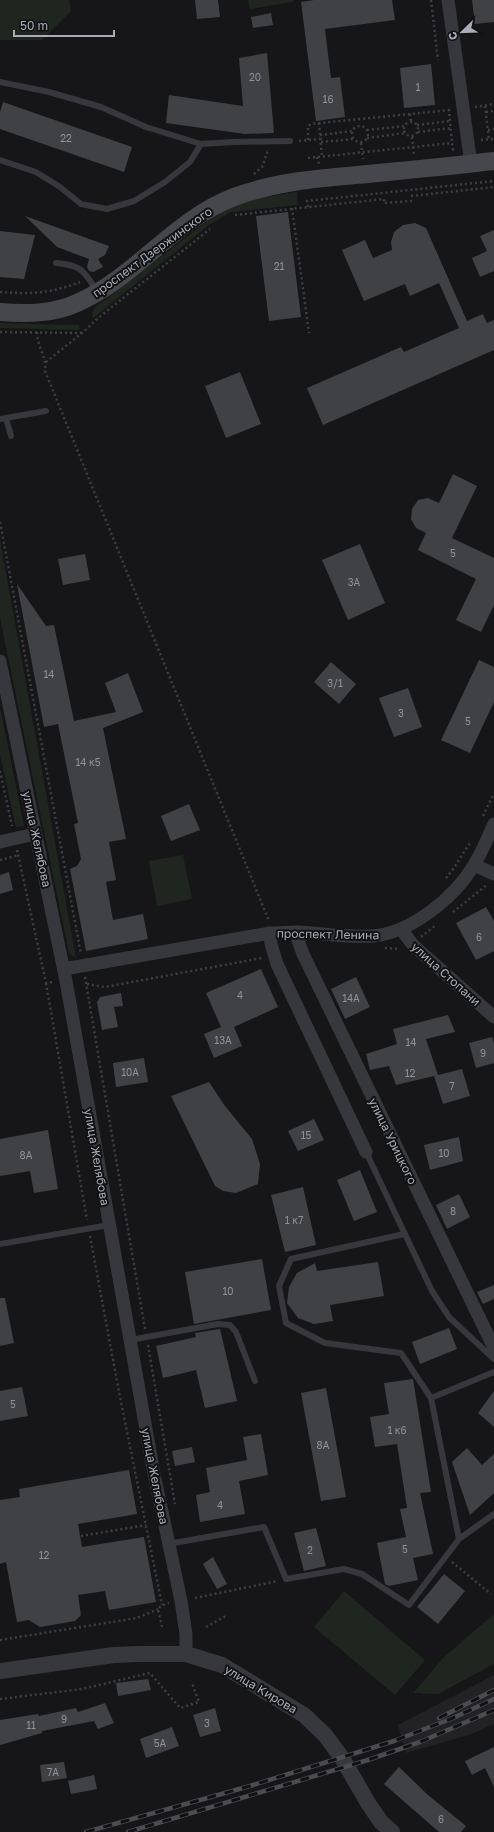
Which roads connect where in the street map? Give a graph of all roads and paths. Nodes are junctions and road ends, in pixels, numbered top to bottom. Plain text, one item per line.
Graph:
1 (431, 0) edge
2 (448, 0) edge
3 (438, 60) dead end
4 (0, 82) edge
5 (494, 104) edge
6 (480, 106) dead end
7 (485, 106) junction
8 (449, 110) dead end
9 (494, 111) edge
10 (486, 112) junction
11 (410, 114) junction
12 (358, 119) junction
13 (450, 121) dead end
14 (411, 122) junction
15 (319, 123) junction
16 (417, 125) junction
17 (359, 126) junction
18 (405, 126) junction
19 (451, 128) dead end
20 (494, 129) edge
21 (366, 130) junction
22 (488, 130) junction
23 (353, 131) junction
24 (418, 132) junction
25 (405, 133) junction
26 (320, 135) junction
27 (412, 137) junction
28 (368, 138) junction
29 (320, 139) junction
30 (354, 139) junction
31 (494, 139) edge
32 (489, 140) junction
33 (290, 141) dead end
34 (476, 141) dead end
35 (270, 142) junction
36 (321, 142) junction
37 (361, 142) junction
38 (452, 143) dead end
39 (201, 144) junction
40 (413, 147) junction
41 (362, 153) junction
42 (414, 154) dead end
43 (322, 157) junction
44 (308, 158) dead end
45 (362, 159) dead end
46 (0, 160) edge
47 (494, 161) edge
48 (470, 164) junction
49 (252, 175) dead end
50 (494, 181) edge
51 (494, 187) edge
52 (412, 196) dead end
53 (412, 201) dead end
54 (308, 207) junction
55 (292, 208) junction
56 (231, 215) dead end
57 (211, 228) dead end
58 (56, 263) dead end
59 (93, 285) junction
60 (0, 292) edge
61 (0, 312) edge
62 (0, 332) edge
63 (37, 332) junction
64 (82, 333) junction
65 (309, 333) dead end
66 (46, 362) junction
67 (46, 411) dead end
68 (3, 419) edge
69 (11, 436) dead end
70 (0, 522) edge
71 (0, 661) edge
72 (0, 771) edge
73 (494, 794) edge
74 (480, 822) dead end
75 (494, 824) edge
76 (13, 831) dead end
77 (35, 834) junction
78 (473, 836) dead end
79 (0, 842) edge
80 (16, 846) dead end
81 (19, 855) junction
82 (0, 860) edge
83 (474, 865) junction
84 (493, 878) edge
85 (441, 884) dead end
86 (450, 914) dead end
87 (276, 922) dead end
88 (438, 924) dead end
89 (402, 929) junction
90 (298, 932) junction
91 (270, 933) junction
92 (419, 938) dead end
93 (82, 960) dead end
94 (266, 964) dead end
95 (64, 969) junction
96 (84, 971) dead end
97 (57, 982) dead end
98 (46, 983) junction
99 (87, 984) junction
100 (494, 1018) edge
101 (366, 1152) joint
102 (109, 1225) junction
103 (89, 1228) junction
104 (404, 1234) junction
105 (0, 1244) edge
106 (147, 1337) junction
107 (130, 1340) junction
108 (494, 1348) edge
109 (494, 1359) edge
110 (494, 1372) edge
111 (255, 1381) dead end
112 (431, 1398) junction
113 (176, 1511) dead end
114 (494, 1514) edge
115 (146, 1525) junction
116 (81, 1536) dead end
117 (459, 1539) junction
118 (168, 1544) junction
119 (446, 1557) junction
120 (286, 1579) junction
121 (491, 1594) dead end
122 (195, 1598) dead end
123 (170, 1603) dead end
124 (162, 1605) junction
125 (158, 1609) junction
126 (226, 1616) dead end
127 (206, 1626) dead end
128 (162, 1627) dead end
129 (0, 1640) edge
130 (186, 1654) junction
131 (0, 1672) edge
132 (192, 1683) dead end
133 (0, 1699) edge
134 (392, 1832) edge

1 - 3 path
2 - 48 street
4 - 39 lane
5 - 7 path
6 - 7 path
7 - 10 path
8 - 11 path
9 - 10 path
10 - 22 path
11 - 12 path
11 - 14 path
12 - 15 path
12 - 17 path
13 - 16 path
14 - 16 path
14 - 18 path
15 - 26 path
15 - 29 path
16 - 24 path
17 - 21 path
17 - 23 path
18 - 21 path
18 - 25 path
19 - 24 path
20 - 22 path
21 - 28 path
22 - 32 path
23 - 26 path
23 - 30 path
24 - 27 path
25 - 27 path
25 - 28 path
26 - 29 path
27 - 40 path
28 - 37 path
29 - 36 path
30 - 36 path
30 - 37 path
31 - 32 path
32 - 34 path
33 - 35 lane
35 - 39 lane
35 - 49 path
36 - 43 path
37 - 41 path
38 - 40 path
39 - 46 lane
40 - 41 path
40 - 42 path
41 - 43 path
41 - 45 path
43 - 44 path
47 - 48 main road, проспект Дзержинского
48 - 59 main road, проспект Дзержинского
50 - 54 path
51 - 52 path
53 - 54 path
54 - 55 path
55 - 56 path
55 - 65 path
57 - 64 path
58 - 59 lane
59 - 60 path
59 - 61 main road, проспект Дзержинского
62 - 63 path
63 - 64 path
63 - 66 path
64 - 66 path
66 - 87 path
67 - 68 lane
68 - 69 lane
70 - 93 path
71 - 77 street, улица Желябова
72 - 76 path
73 - 74 path
75 - 83 street, проспект Ленина
77 - 79 street
77 - 95 street, улица Желябова
78 - 85 path
80 - 81 path
81 - 82 path
81 - 98 path
83 - 84 street
83 - 89 street, проспект Ленина
84 - 86 path
88 - 92 path
89 - 90 street, проспект Ленина
89 - 100 street, улица Стопани
90 - 91 street, проспект Ленина
90 - 108 street, улица Урицкого
91 - 95 street, проспект Ленина
91 - 101 street
94 - 99 path
95 - 102 street, улица Желябова
96 - 99 path
97 - 98 path
98 - 103 path
99 - 106 path
101 - 104 lane
102 - 103 lane
102 - 107 street, улица Желябова
103 - 105 lane
103 - 115 path
104 - 109 lane
104 - 112 lane
106 - 107 lane
106 - 111 lane
106 - 113 path
107 - 118 street, улица Желябова
110 - 112 lane
112 - 117 lane
114 - 117 lane
115 - 116 path
115 - 124 path
117 - 119 lane
118 - 120 lane
118 - 130 street, улица Желябова
119 - 120 lane
119 - 121 path
120 - 122 path
123 - 124 path
124 - 125 path
125 - 128 path
125 - 129 path
126 - 127 path
130 - 131 street, улица Кирова
130 - 134 street, улица Кирова
132 - 133 path

